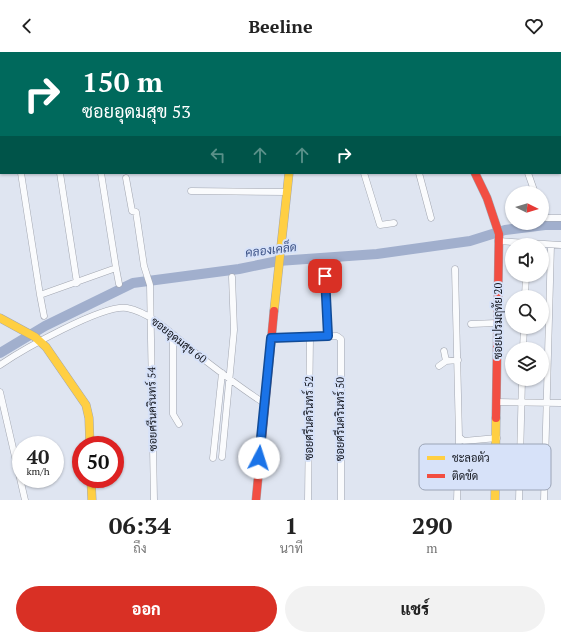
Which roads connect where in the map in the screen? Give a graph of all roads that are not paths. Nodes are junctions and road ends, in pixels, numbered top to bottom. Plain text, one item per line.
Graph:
1 (21, 174) edge
2 (60, 174) edge
3 (101, 174) edge
4 (289, 174) edge
5 (364, 174) edge
6 (418, 174) edge
7 (476, 174) edge
8 (528, 174) edge
9 (126, 178) dead end
10 (533, 186) edge
11 (191, 191) dead end
12 (287, 192) junction
13 (431, 218) dead end
14 (549, 218) edge
15 (561, 218) edge
16 (394, 223) dead end
17 (498, 235) junction
18 (508, 238) edge
19 (549, 245) edge
20 (552, 245) junction
21 (561, 245) edge
22 (116, 268) junction
23 (455, 269) dead end
24 (325, 276) dead end
25 (232, 277) dead end
26 (78, 283) junction
27 (119, 284) dead end
28 (40, 295) junction
29 (44, 316) dead end
30 (0, 318) edge
31 (151, 318) junction
32 (497, 323) junction
33 (471, 324) dead end
34 (173, 335) junction
35 (328, 336) junction
36 (310, 337) junction
37 (271, 338) junction
38 (38, 339) junction
39 (444, 351) dead end
40 (458, 360) junction
41 (446, 361) junction
42 (0, 365) edge
43 (439, 366) dead end
44 (222, 373) junction
45 (230, 380) junction
46 (522, 386) edge
47 (0, 392) edge
48 (498, 402) junction
49 (522, 402) junction
50 (264, 403) junction
51 (548, 403) junction
52 (561, 403) edge
53 (179, 424) dead end
54 (89, 436) edge
55 (459, 437) junction
56 (496, 438) junction
57 (459, 444) edge
58 (496, 444) edge
59 (521, 444) edge
60 (546, 444) edge
61 (222, 457) dead end
62 (213, 458) dead end
63 (91, 488) edge
64 (457, 490) edge
65 (495, 490) edge
66 (519, 490) edge
67 (544, 490) edge
68 (25, 500) edge
69 (92, 500) edge
70 (154, 500) edge
71 (256, 500) edge
72 (308, 500) edge
73 (341, 500) edge
74 (457, 500) edge
75 (495, 500) edge
76 (519, 500) edge
77 (544, 500) edge

1 - 28 street
2 - 26 street
3 - 22 street
4 - 12 street
5 - 16 street
6 - 13 street
7 - 17 street, ซอยเปรมฤทัย 20
8 - 10 street
9 - 31 street, ซอยศรีนครินทร์ 54
11 - 12 street
12 - 37 street
14 - 15 street
17 - 18 street
17 - 32 street, ซอยเปรมฤทัย 20
19 - 20 street
20 - 21 street
20 - 51 street
22 - 26 street
22 - 27 street
23 - 40 street
24 - 35 street
25 - 45 street
26 - 28 street
28 - 29 street
30 - 38 street
31 - 34 street, ซอยอุดมสุข 60
31 - 38 street, ซอยอุดมสุข 60
31 - 70 street, ซอยศรีนครินทร์ 54
32 - 33 street
32 - 48 street, ซอยเปรมฤทัย 20
34 - 44 street, ซอยอุดมสุข 60
34 - 53 street
35 - 36 street
35 - 73 street, ซอยศรีนครินทร์ 50
36 - 37 street
36 - 72 street, ซอยศรีนครินทร์ 52
37 - 50 street
38 - 42 street, ซอยอุดมสุข 60
38 - 54 street
39 - 41 street
40 - 41 street
40 - 55 street
41 - 43 street
44 - 45 street, ซอยอุดมสุข 60
44 - 62 street
45 - 50 street, ซอยอุดมสุข 60
45 - 61 street
46 - 49 street
47 - 68 street
48 - 49 street
48 - 56 street, ซอยเปรมฤทัย 20
49 - 51 street
49 - 59 street
50 - 71 street
51 - 52 street
51 - 60 street
55 - 56 street
55 - 57 street
56 - 58 street, ซอยเปรมฤทัย 20
63 - 69 street
64 - 74 street
65 - 75 street, ซอยเปรมฤทัย 20
66 - 76 street
67 - 77 street

